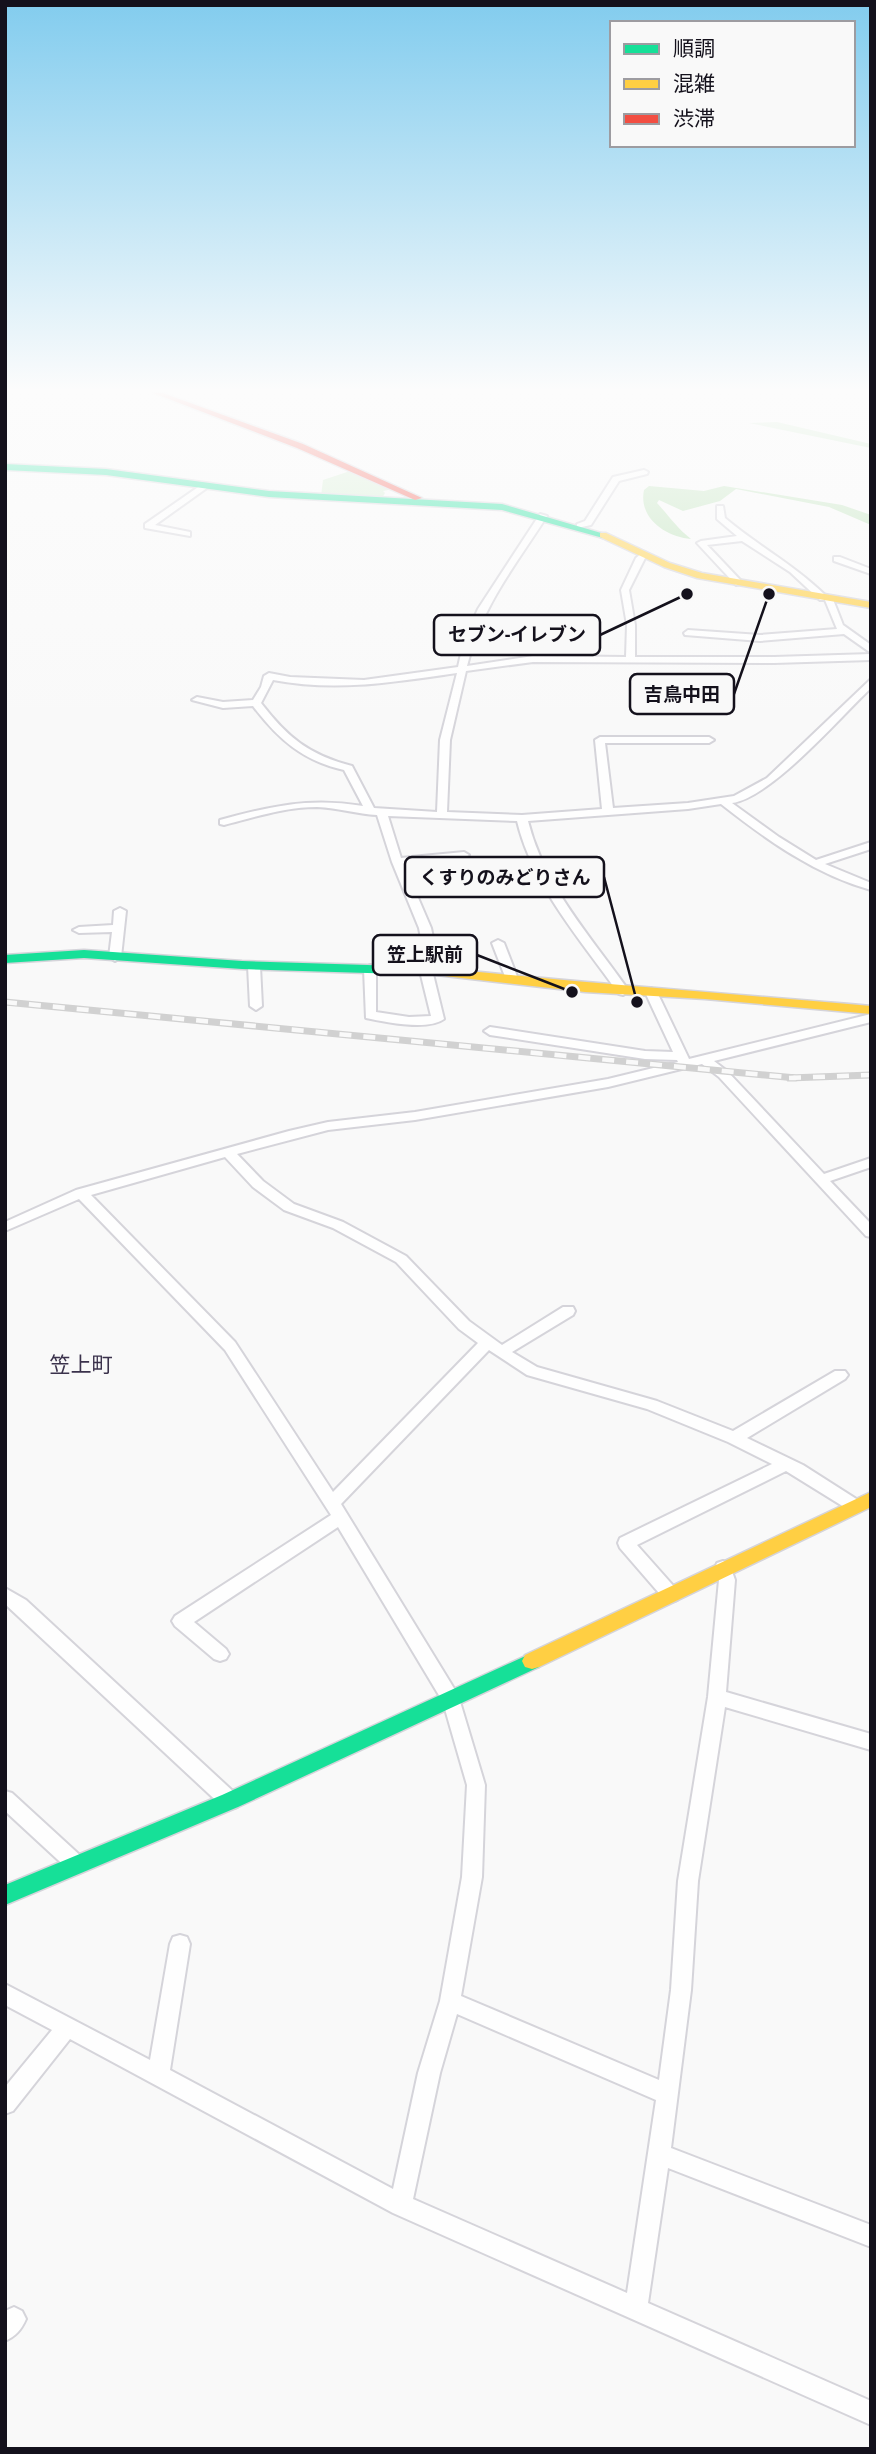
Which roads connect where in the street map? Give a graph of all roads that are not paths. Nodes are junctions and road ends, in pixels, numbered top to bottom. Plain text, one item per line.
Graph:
1 (175, 508) edge
2 (499, 508) edge
3 (598, 508) edge
4 (719, 508) dead end
5 (543, 516) junction
6 (580, 526) junction
7 (196, 528) dead end
8 (187, 534) junction
9 (744, 538) junction
10 (174, 541) dead end
11 (643, 554) junction
12 (837, 559) dead end
13 (871, 572) edge
14 (739, 583) junction
15 (826, 598) junction
16 (871, 606) edge
17 (846, 631) junction
18 (688, 633) dead end
19 (871, 650) edge
20 (871, 657) edge
21 (630, 660) junction
22 (463, 670) junction
23 (871, 682) edge
24 (197, 700) dead end
25 (256, 703) junction
26 (709, 740) dead end
27 (723, 801) junction
28 (608, 812) junction
29 (377, 813) junction
30 (442, 815) junction
31 (522, 818) junction
32 (224, 822) dead end
33 (871, 845) edge
34 (464, 855) dead end
35 (397, 862) junction
36 (814, 864) junction
37 (871, 887) edge
38 (120, 911) dead end
39 (118, 928) junction
40 (79, 930) dead end
41 (498, 943) dead end
42 (115, 957) junction
43 (5, 959) edge
44 (254, 966) junction
45 (370, 969) junction
46 (430, 971) junction
47 (513, 979) junction
48 (624, 991) junction
49 (651, 992) junction
50 (256, 1006) dead end
51 (871, 1010) edge
52 (871, 1017) edge
53 (490, 1031) dead end
54 (703, 1058) junction
55 (682, 1059) junction
56 (229, 1153) junction
57 (871, 1162) edge
58 (823, 1180) junction
59 (81, 1193) junction
60 (5, 1227) edge
61 (871, 1233) edge
62 (568, 1311) dead end
63 (494, 1348) junction
64 (840, 1375) dead end
65 (734, 1438) junction
66 (785, 1464) junction
67 (871, 1499) edge
68 (855, 1506) junction
69 (335, 1511) junction
70 (723, 1569) junction
71 (5, 1595) edge
72 (671, 1595) junction
73 (219, 1654) dead end
74 (717, 1697) junction
75 (452, 1700) junction
76 (871, 1742) edge
77 (5, 1799) edge
78 (230, 1801) junction
79 (77, 1865) junction
80 (5, 1895) edge
81 (180, 1944) dead end
82 (5, 1994) edge
83 (450, 2001) junction
84 (66, 2028) junction
85 (158, 2077) junction
86 (668, 2094) junction
87 (5, 2104) edge
88 (659, 2154) junction
89 (401, 2204) junction
90 (871, 2236) edge
91 (636, 2307) junction
92 (871, 2413) edge

1 - 8 street
2 - 5 street
3 - 6 street
4 - 9 street
5 - 6 street
5 - 22 street
6 - 11 street
7 - 8 street
8 - 10 street
9 - 14 street
9 - 15 street
11 - 14 street
11 - 21 street
12 - 13 street
14 - 15 street
15 - 16 street
15 - 17 street
17 - 18 street
17 - 19 street
20 - 21 street
21 - 22 street
22 - 25 street
22 - 30 street
23 - 27 street
24 - 25 street
25 - 29 street
26 - 28 street
27 - 28 street
27 - 36 street
28 - 31 street
29 - 30 street
29 - 32 street
29 - 35 street
30 - 31 street
31 - 48 street
33 - 36 street
34 - 35 street
35 - 46 street
36 - 37 street
38 - 39 street
39 - 40 street
39 - 42 street
41 - 47 street
42 - 43 street
42 - 44 street
44 - 45 street
44 - 50 street
45 - 46 street
45 - 46 street
46 - 47 street
47 - 48 street
48 - 49 street
49 - 51 street
49 - 55 street
52 - 54 street
53 - 55 street
54 - 55 street
54 - 58 street
55 - 56 street
56 - 59 street
56 - 63 street
57 - 58 street
58 - 61 street
59 - 60 street
59 - 69 street
62 - 63 street
63 - 65 street
63 - 69 street
64 - 65 street
65 - 66 street
66 - 68 street
66 - 72 street
67 - 68 street
68 - 70 street
69 - 73 street
69 - 75 street
70 - 72 street
70 - 74 street
71 - 78 street
72 - 75 street
74 - 76 street
74 - 86 street
75 - 78 street
75 - 83 street
77 - 79 street
78 - 79 street
79 - 80 street
81 - 85 street
82 - 84 street
83 - 86 street
83 - 89 street
84 - 85 street
84 - 87 street
85 - 89 street
86 - 88 street
88 - 90 street
88 - 91 street
89 - 91 street
91 - 92 street

